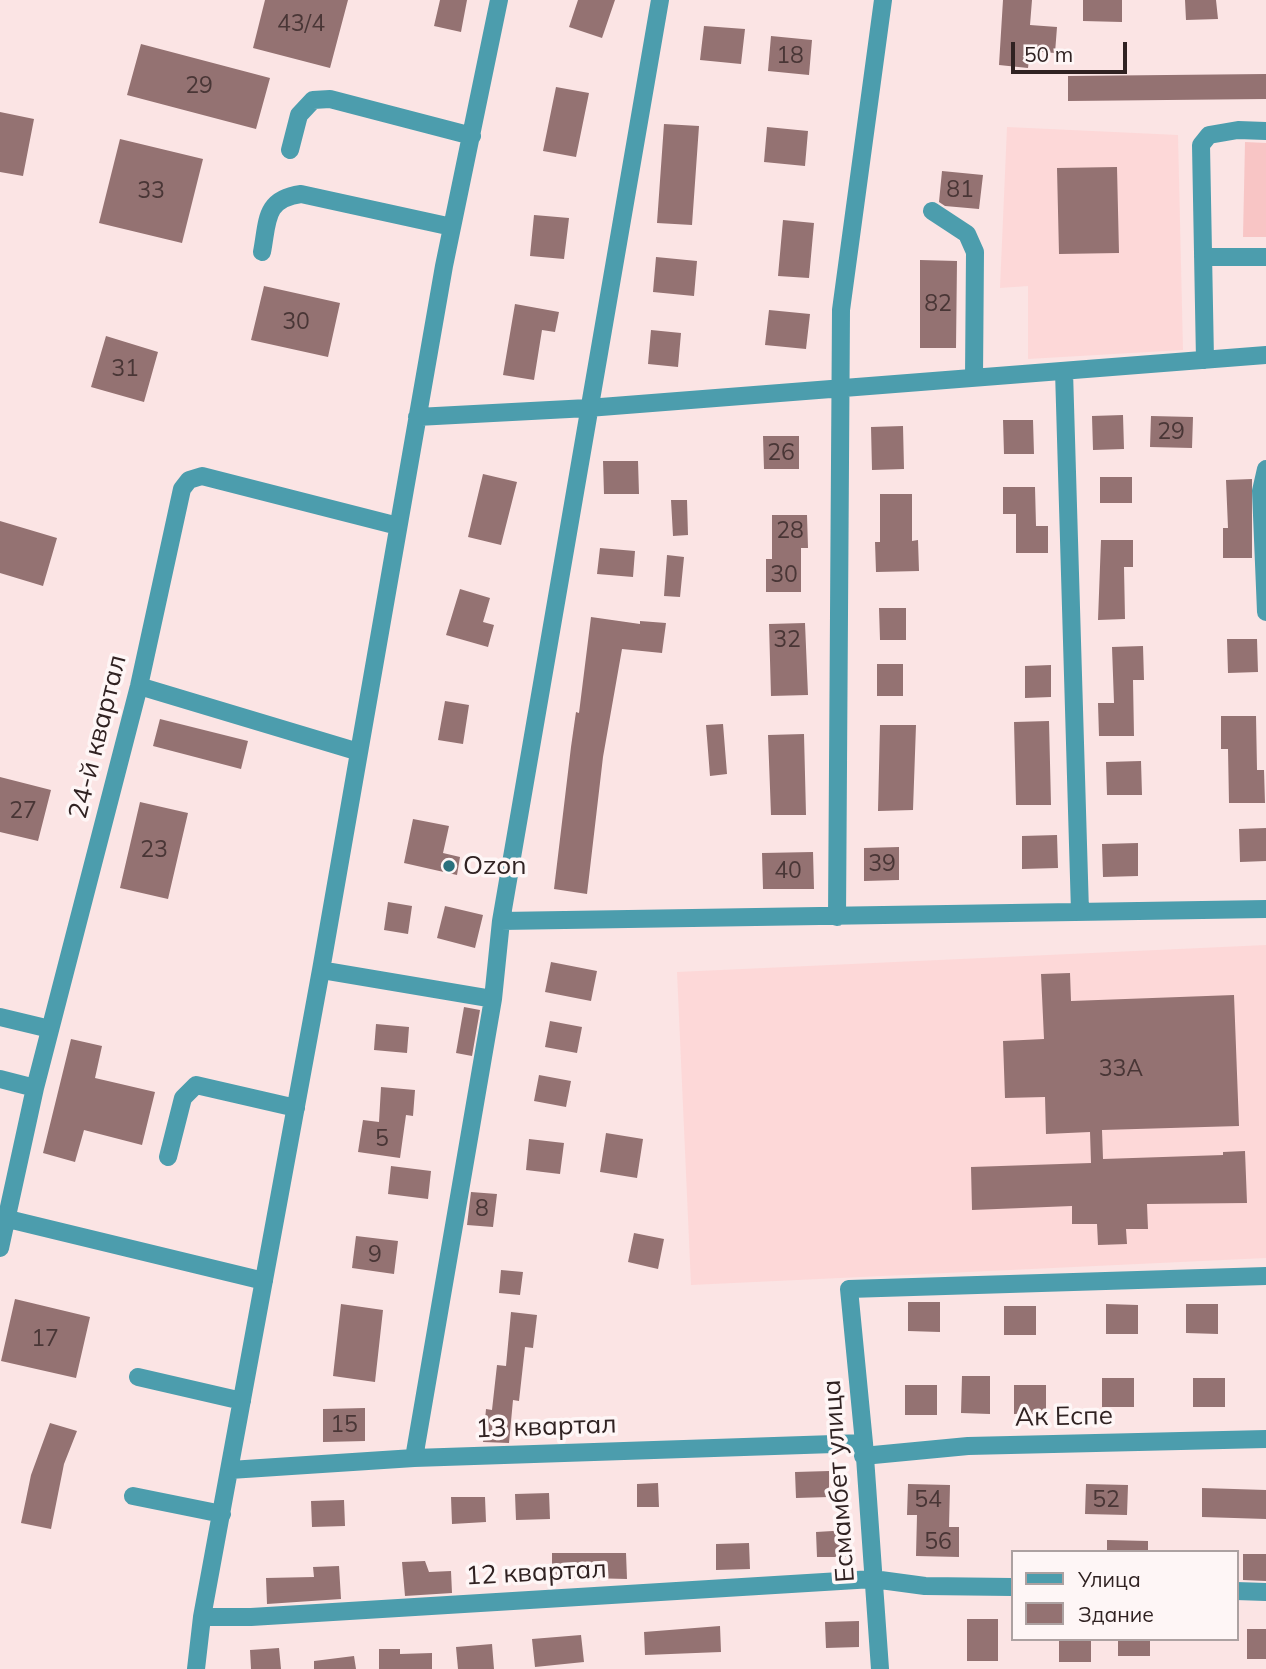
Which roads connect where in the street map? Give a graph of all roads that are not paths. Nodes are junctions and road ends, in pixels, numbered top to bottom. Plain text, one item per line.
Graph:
1 (499, 0) edge
2 (660, 0) edge
3 (883, 0) edge
4 (1266, 131) edge
5 (471, 136) junction
6 (290, 150) dead end
7 (932, 211) dead end
8 (452, 227) junction
9 (262, 252) dead end
10 (1203, 257) junction
11 (1266, 257) edge
12 (1266, 355) edge
13 (1205, 360) junction
14 (1064, 371) junction
15 (974, 377) junction
16 (841, 386) junction
17 (588, 408) junction
18 (417, 418) junction
19 (1266, 469) edge
20 (398, 526) junction
21 (1266, 612) edge
22 (139, 686) junction
23 (359, 752) junction
24 (1266, 909) edge
25 (1080, 912) junction
26 (837, 917) junction
27 (501, 921) junction
28 (321, 970) junction
29 (493, 999) junction
30 (0, 1017) edge
31 (50, 1029) junction
32 (0, 1079) edge
33 (35, 1088) junction
34 (296, 1108) junction
35 (168, 1157) dead end
36 (8, 1219) junction
37 (0, 1248) edge
38 (1266, 1276) edge
39 (264, 1281) junction
40 (138, 1377) dead end
41 (242, 1401) junction
42 (1266, 1438) edge
43 (863, 1449) junction
44 (414, 1458) junction
45 (230, 1470) junction
46 (133, 1496) dead end
47 (222, 1514) junction
48 (873, 1579) junction
49 (1010, 1587) edge
50 (1238, 1591) edge
51 (1266, 1592) edge
52 (202, 1617) junction
53 (196, 1669) edge
54 (880, 1669) edge

1 - 5 street
2 - 17 street
3 - 16 street
4 - 10 street
5 - 6 street
5 - 8 street
7 - 15 street
8 - 9 street
8 - 18 street
10 - 11 street
10 - 13 street
12 - 13 street
13 - 14 street
14 - 15 street
14 - 25 street
15 - 16 street
16 - 17 street
16 - 26 street
17 - 18 street
17 - 27 street
18 - 20 street
19 - 21 street
20 - 22 street, 24-й квартал
20 - 23 street
22 - 23 street
22 - 31 street, 24-й квартал
23 - 28 street
24 - 25 street
25 - 26 street
26 - 27 street
27 - 29 street
28 - 29 street
28 - 34 street
29 - 44 street
30 - 31 street
31 - 33 street, 24-й квартал
32 - 33 street
33 - 36 street, 24-й квартал
34 - 35 street
34 - 39 street
36 - 37 street, 24-й квартал
36 - 39 street
38 - 43 street, Есмамбет улица
39 - 41 street
40 - 41 street
41 - 45 street
42 - 43 street, Ак Еспе
43 - 44 street, 13 квартал
43 - 48 street, Есмамбет улица
44 - 45 street, 13 квартал
45 - 47 street
46 - 47 street
47 - 52 street
48 - 49 street
48 - 52 street, 12 квартал
48 - 54 street, Есмамбет улица
50 - 51 street
52 - 53 street

